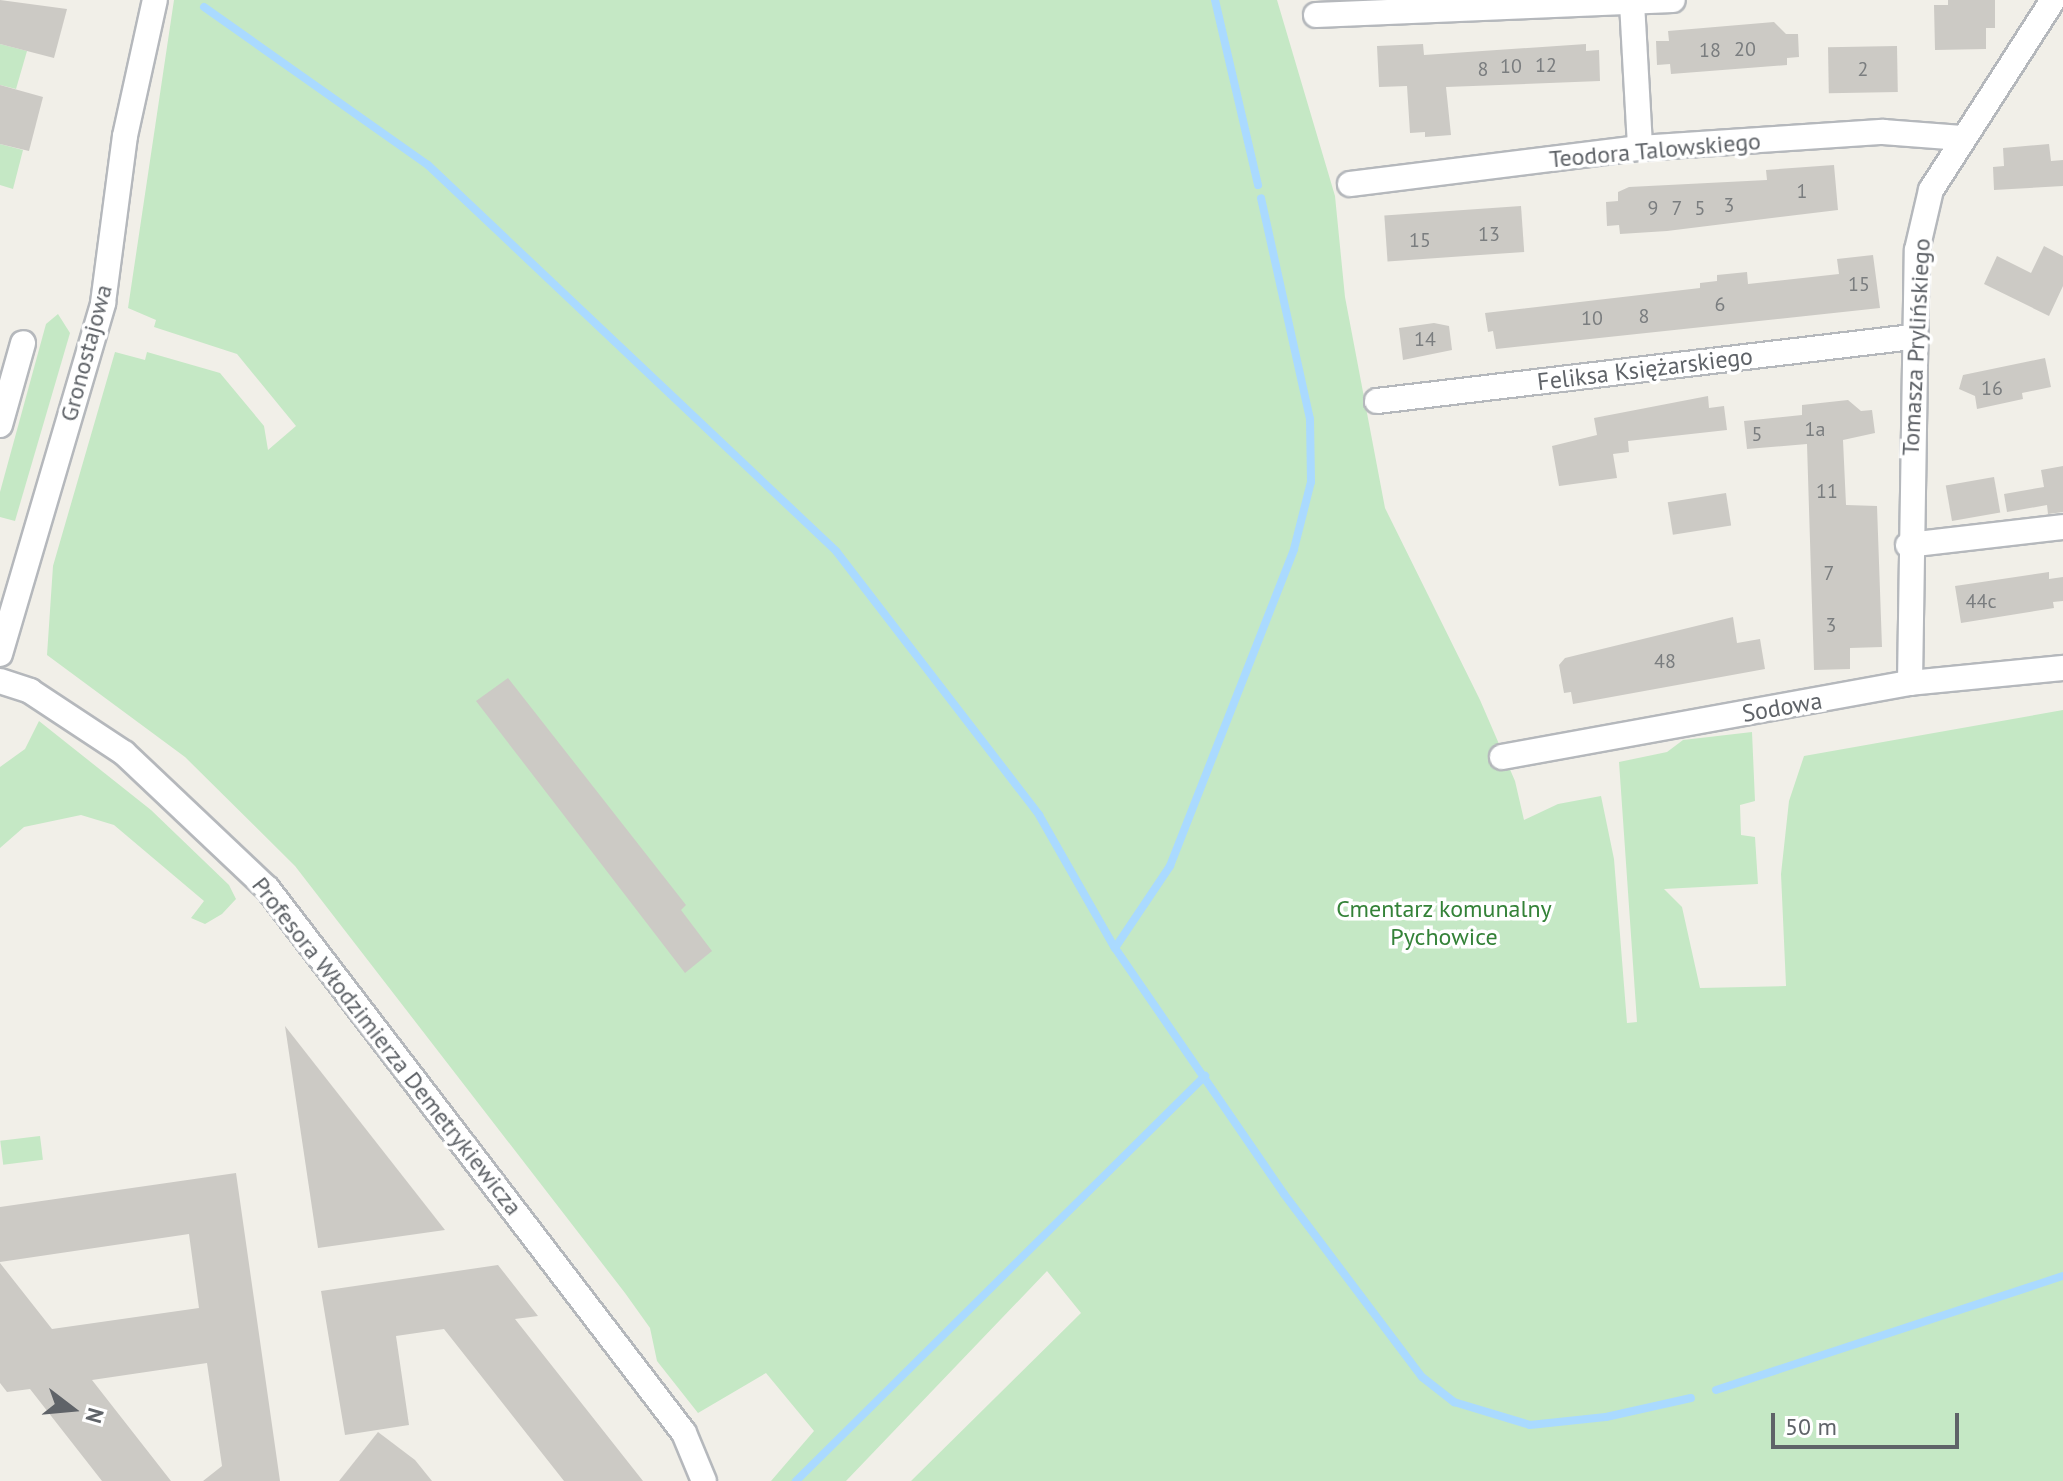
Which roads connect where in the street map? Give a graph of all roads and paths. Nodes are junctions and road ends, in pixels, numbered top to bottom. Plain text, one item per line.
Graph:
1 (155, 0) edge
2 (1673, 0) edge
3 (2053, 0) edge
4 (1632, 3) junction
5 (1316, 15) dead end
6 (1962, 138) junction
7 (1640, 148) junction
8 (1350, 184) dead end
9 (1912, 337) junction
10 (23, 343) dead end
11 (1377, 401) dead end
12 (0, 425) edge
13 (2063, 527) edge
14 (1908, 545) junction
15 (0, 654) edge
16 (2063, 668) edge
17 (0, 681) edge
18 (1910, 683) junction
19 (1502, 757) dead end
20 (704, 1481) edge

1 - 15 street, Gronostajowa
2 - 4 street
3 - 6 street, Tomasza Prylińskiego
4 - 5 street
4 - 7 street
6 - 7 street, Teodora Talowskiego
6 - 9 street, Tomasza Prylińskiego
7 - 8 street, Teodora Talowskiego
9 - 11 street, Feliksa Księżarskiego
9 - 14 street, Tomasza Prylińskiego
10 - 12 street
13 - 14 street
14 - 18 street, Tomasza Prylińskiego
16 - 18 street, Sodowa
17 - 20 street, Profesora Włodzimierza Demetrykiewicza
18 - 19 street, Sodowa

